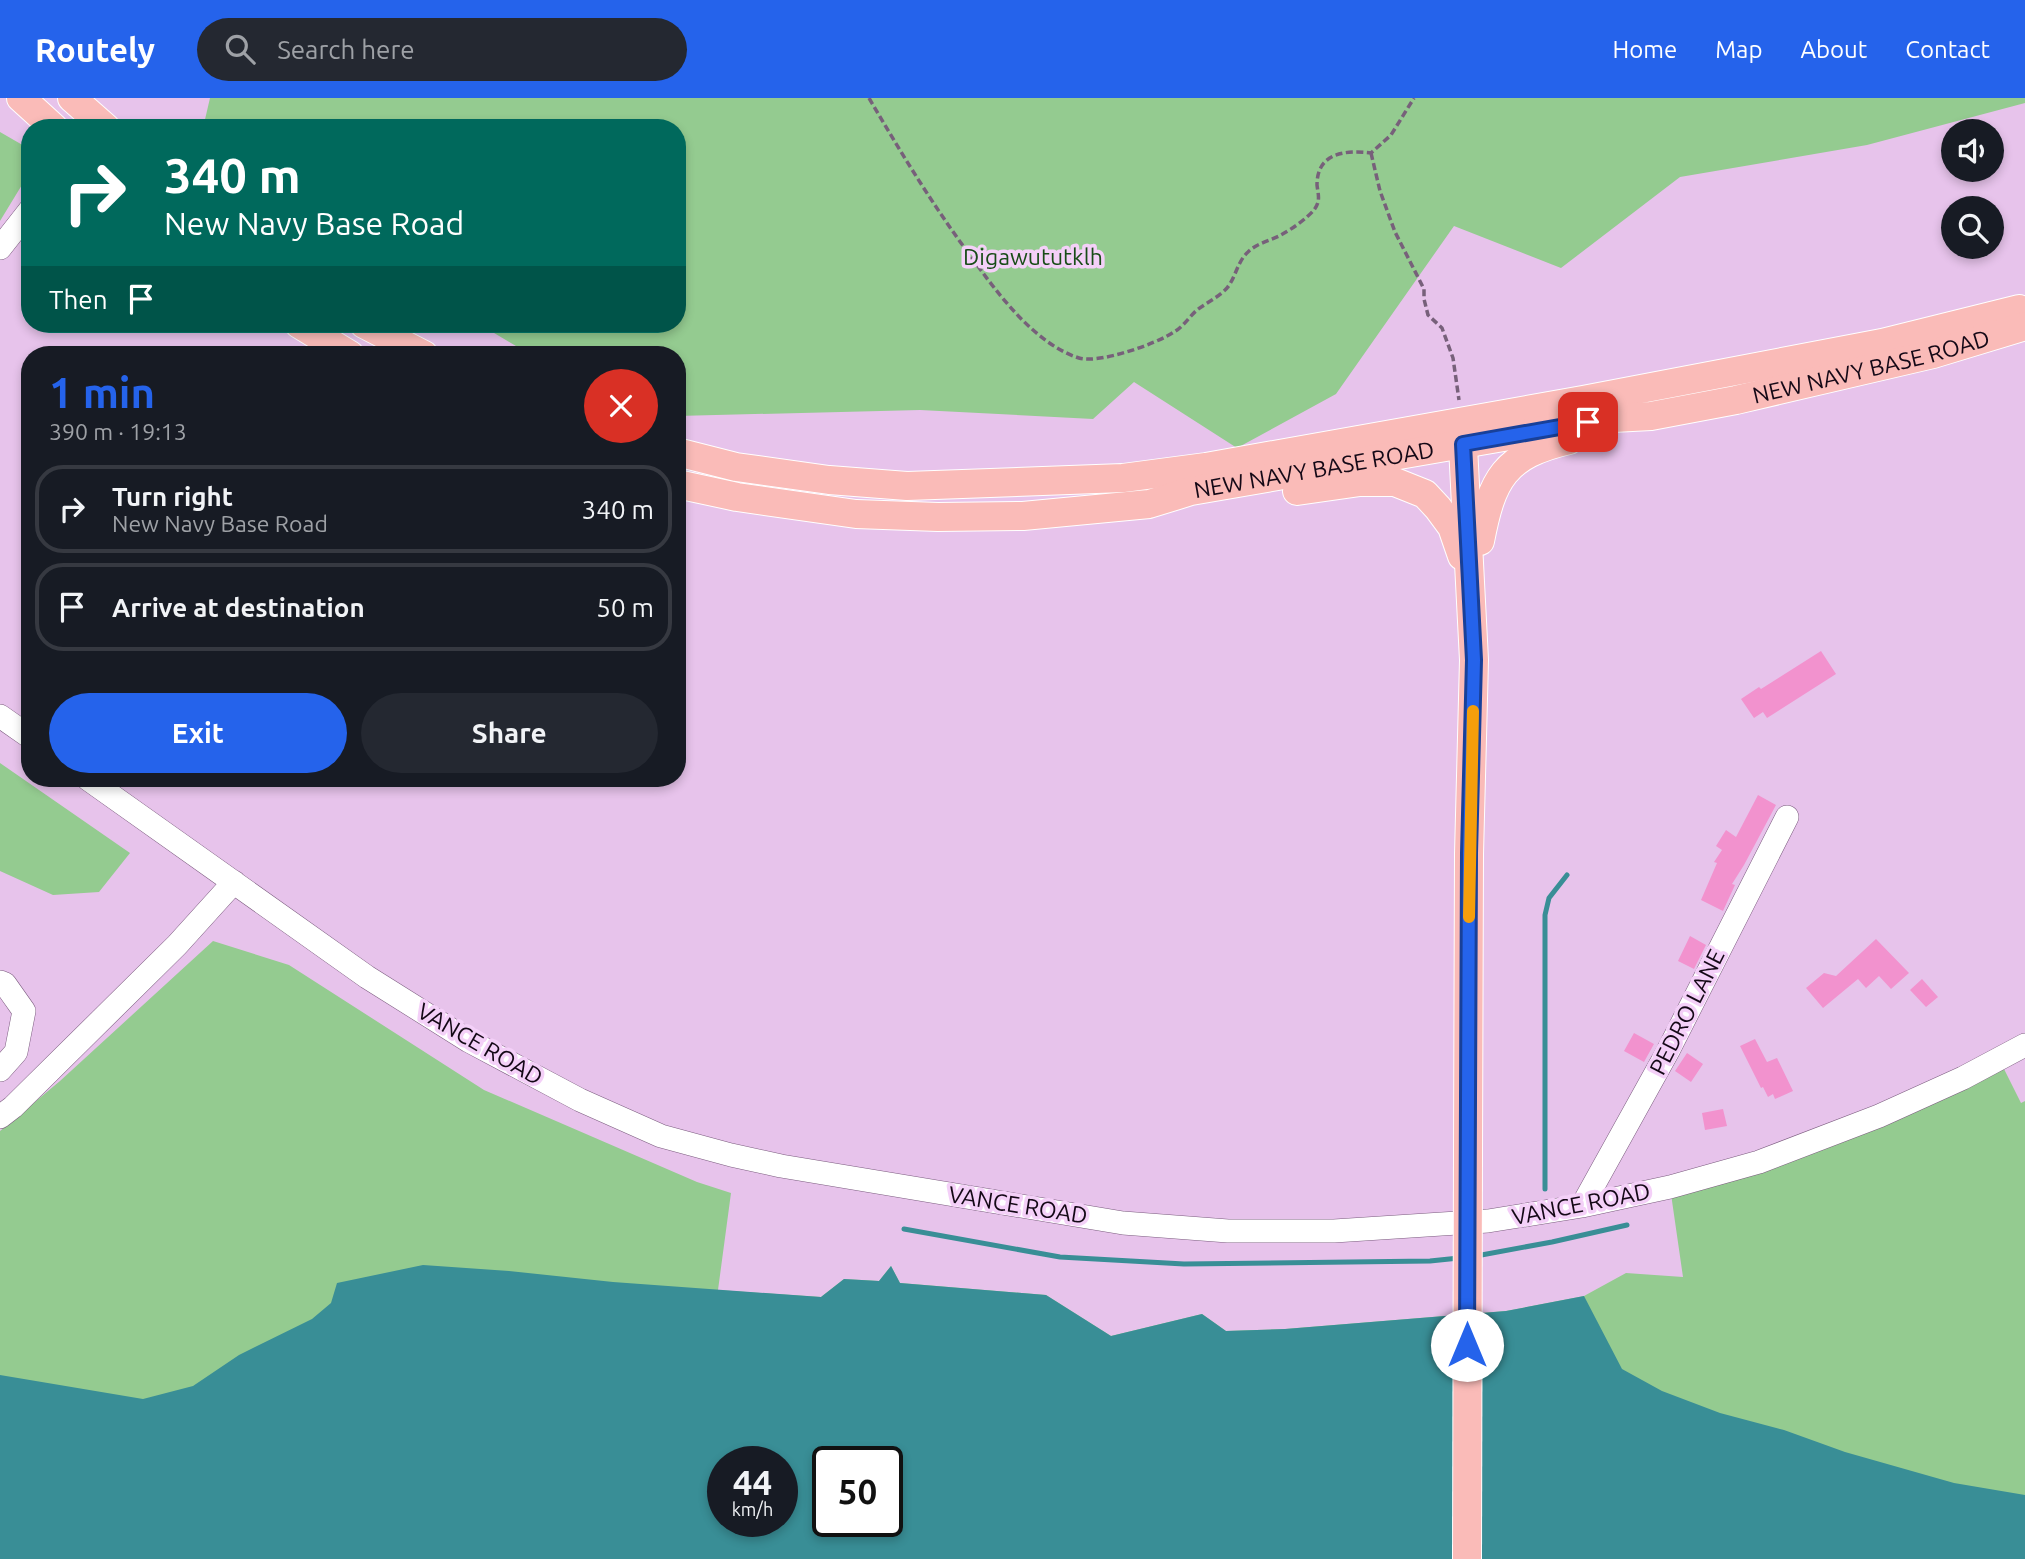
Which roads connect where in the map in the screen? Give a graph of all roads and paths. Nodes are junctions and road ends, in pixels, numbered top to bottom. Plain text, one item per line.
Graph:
1 (12, 98) edge
2 (21, 98) edge
3 (72, 98) edge
4 (869, 98) edge
5 (1414, 98) edge
6 (26, 119) edge
7 (44, 119) edge
8 (92, 119) edge
9 (1371, 153) junction
10 (21, 221) edge
11 (0, 248) edge
12 (2025, 307) edge
13 (2025, 326) edge
14 (312, 333) edge
15 (381, 333) edge
16 (332, 346) edge
17 (407, 346) edge
18 (1651, 416) junction
19 (1463, 432) junction
20 (686, 454) edge
21 (686, 486) edge
22 (1149, 504) junction
23 (1471, 582) junction
24 (0, 716) edge
25 (21, 731) edge
26 (99, 787) edge
27 (1787, 817) dead end
28 (234, 882) junction
29 (0, 982) edge
30 (2025, 1045) edge
31 (0, 1070) edge
32 (0, 1117) edge
33 (1583, 1206) junction
34 (1466, 1559) edge

1 - 6 street
2 - 7 main road
3 - 8 main road
4 - 9 path
5 - 9 path
9 - 19 path
10 - 11 street
12 - 19 main road, NEW NAVY BASE ROAD
13 - 18 main road, NEW NAVY BASE ROAD
14 - 16 main road
15 - 17 main road
18 - 19 main road, NEW NAVY BASE ROAD
18 - 23 main road
19 - 20 main road, NEW NAVY BASE ROAD
19 - 22 main road, NEW NAVY BASE ROAD
19 - 23 main road
21 - 22 main road, NEW NAVY BASE ROAD
22 - 23 main road
23 - 34 main road, bridge
24 - 25 street
26 - 28 street, VANCE ROAD
27 - 33 street, PEDRO LANE
28 - 32 street
28 - 33 street, VANCE ROAD
29 - 31 street
30 - 33 street, VANCE ROAD

